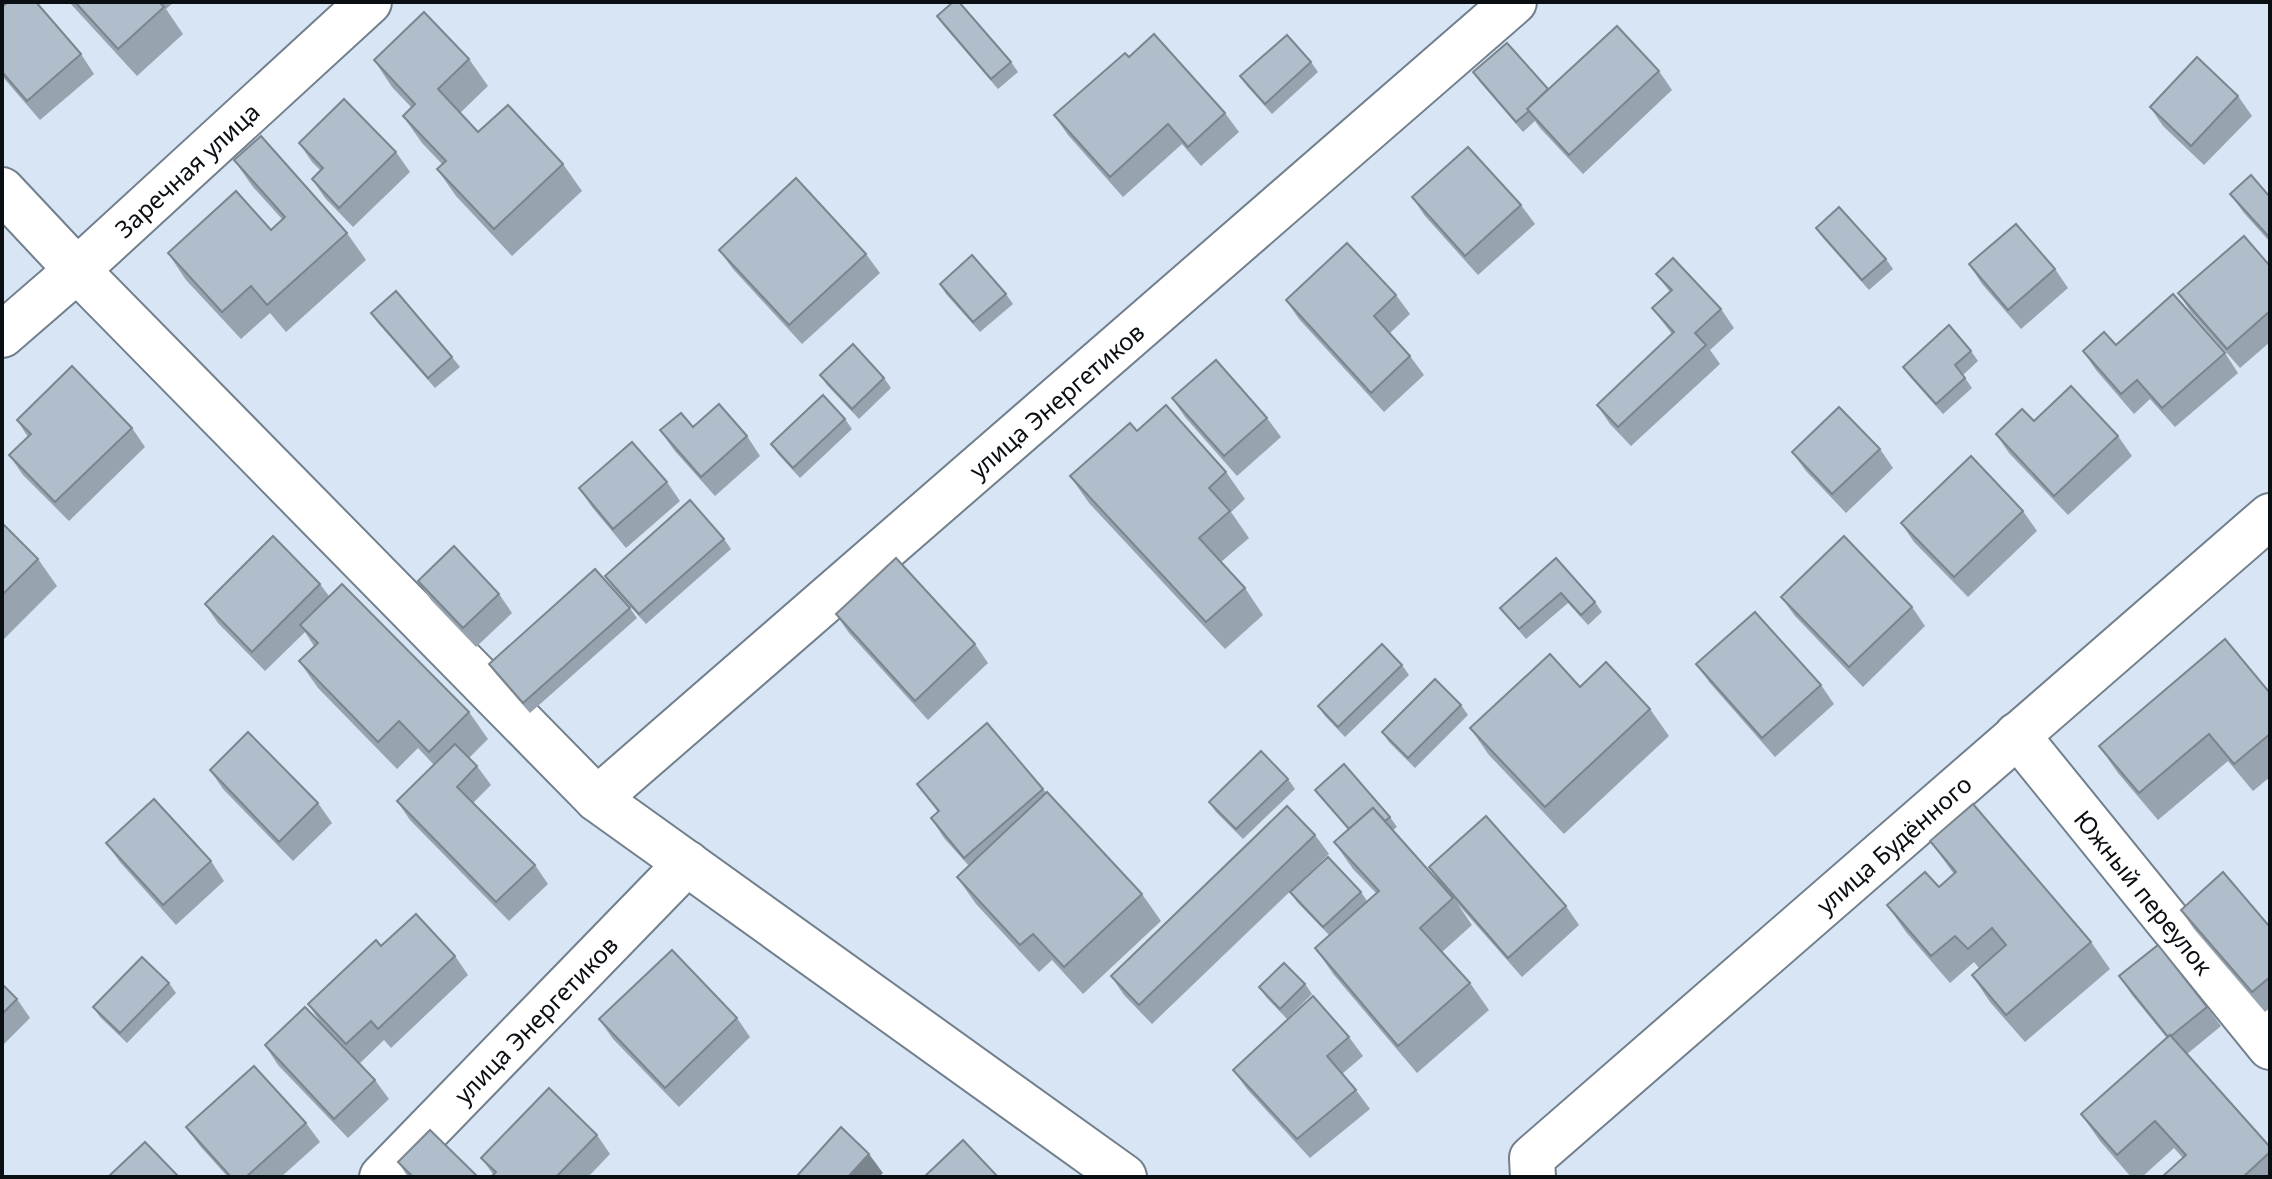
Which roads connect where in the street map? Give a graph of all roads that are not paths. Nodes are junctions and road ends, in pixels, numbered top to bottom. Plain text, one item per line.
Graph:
1 (369, 2) edge
2 (1514, 2) edge
3 (2, 190) edge
4 (77, 270) junction
5 (2, 335) edge
6 (2270, 516) edge
7 (2017, 735) junction
8 (597, 799) junction
9 (687, 863) junction
10 (2269, 1044) edge
11 (382, 1177) edge
12 (1124, 1177) edge
13 (1533, 1177) edge

1 - 4 street, Заречная улица
2 - 8 street, улица Энергетиков
3 - 4 street
4 - 5 street, Заречная улица
4 - 8 street
6 - 7 street, улица Будённого
7 - 10 street, Южный переулок
7 - 13 street, улица Будённого
8 - 9 street
9 - 11 street, улица Энергетиков
9 - 12 street

